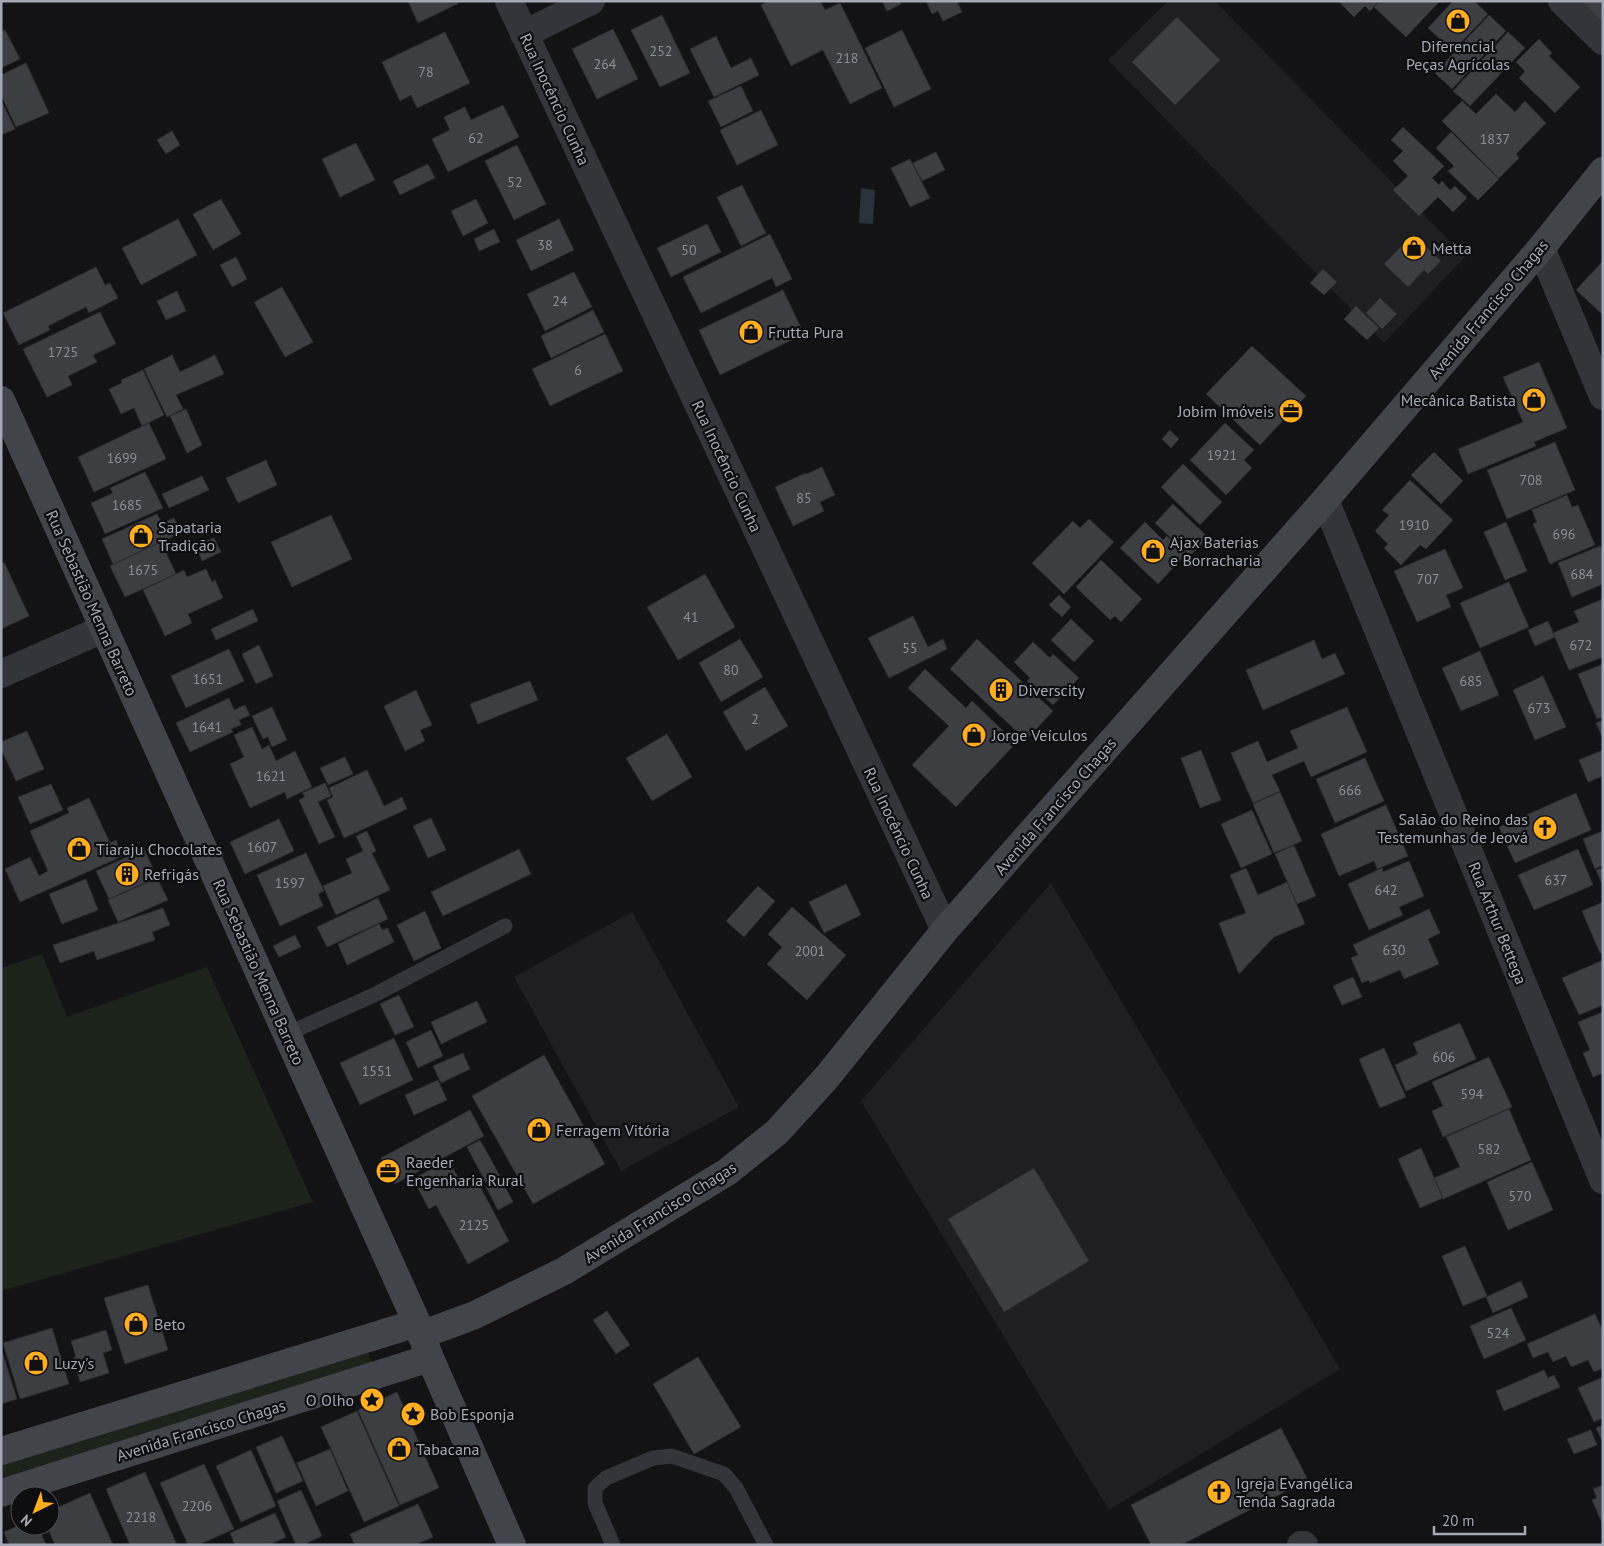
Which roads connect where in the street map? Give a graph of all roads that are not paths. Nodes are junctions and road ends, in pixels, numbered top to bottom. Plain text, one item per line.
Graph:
1 (509, 1) edge
2 (591, 1) edge
3 (1562, 1) edge
4 (524, 34) junction
5 (1603, 41) edge
6 (1603, 171) edge
7 (1541, 248) junction
8 (1603, 396) edge
9 (1, 400) edge
10 (1325, 500) junction
11 (103, 629) junction
12 (1, 674) edge
13 (505, 926) dead end
14 (945, 930) junction
15 (287, 1034) junction
16 (1603, 1180) edge
17 (423, 1339) junction
18 (1, 1451) edge
19 (1, 1493) edge
20 (512, 1545) edge
21 (613, 1545) edge
22 (766, 1545) edge

1 - 4 street, Rua Inocêncio Cunha
2 - 4 street
3 - 5 street
4 - 14 street, Rua Inocêncio Cunha
6 - 7 main road, Avenida Francisco Chagas
7 - 8 street
7 - 10 main road, Avenida Francisco Chagas
9 - 11 main road, Rua Sebastião Menna Barreto
10 - 14 main road, Avenida Francisco Chagas
10 - 16 street, Rua Arthur Bettega
11 - 12 street
11 - 15 main road, Rua Sebastião Menna Barreto
13 - 15 lane
14 - 17 main road, Avenida Francisco Chagas
15 - 17 main road, Rua Sebastião Menna Barreto
17 - 18 main road, Avenida Francisco Chagas
17 - 19 main road, Avenida Francisco Chagas
17 - 20 main road, Rua Sebastião Menna Barreto
21 - 22 lane

